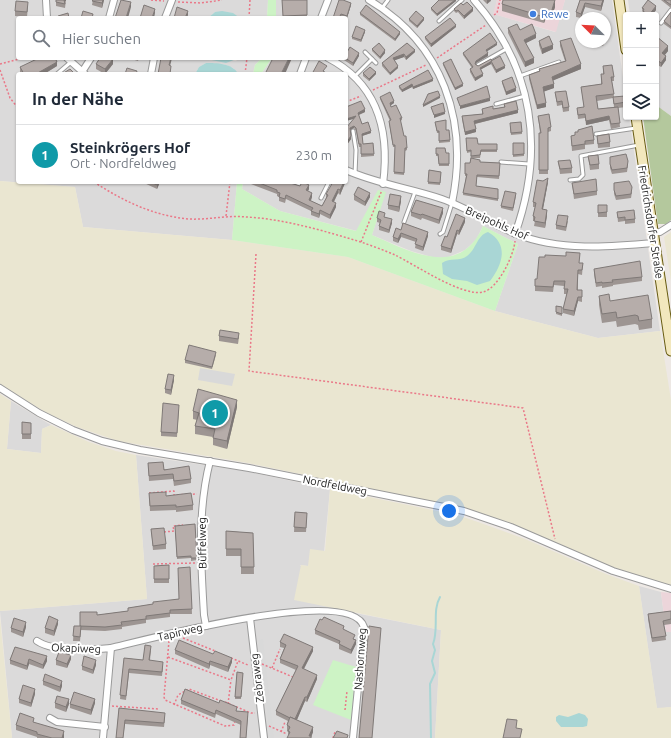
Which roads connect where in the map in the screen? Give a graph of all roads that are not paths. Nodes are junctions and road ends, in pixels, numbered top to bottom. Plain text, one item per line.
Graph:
1 (46, 0) edge
2 (114, 0) edge
3 (328, 0) edge
4 (369, 0) edge
5 (388, 0) edge
6 (462, 0) edge
7 (474, 0) edge
8 (619, 0) edge
9 (172, 1) edge
10 (382, 8) junction
11 (671, 10) edge
12 (48, 16) edge
13 (110, 16) edge
14 (166, 16) edge
15 (322, 16) edge
16 (439, 21) dead end
17 (661, 23) dead end
18 (508, 48) junction
19 (626, 48) edge
20 (365, 52) dead end
21 (372, 59) junction
22 (69, 60) edge
23 (90, 60) edge
24 (154, 60) edge
25 (305, 60) edge
26 (331, 60) edge
27 (559, 62) edge
28 (376, 63) dead end
29 (478, 65) edge
30 (59, 72) edge
31 (82, 72) edge
32 (84, 72) edge
33 (151, 72) edge
34 (301, 72) edge
35 (347, 72) edge
36 (348, 73) edge
37 (520, 76) junction
38 (354, 77) junction
39 (526, 96) junction
40 (496, 104) dead end
41 (636, 120) edge
42 (637, 128) junction
43 (353, 132) dead end
44 (596, 134) dead end
45 (640, 145) junction
46 (501, 162) edge
47 (532, 164) junction
48 (348, 171) edge
49 (355, 174) junction
50 (570, 180) dead end
51 (328, 184) edge
52 (383, 184) junction
53 (415, 192) junction
54 (321, 198) dead end
55 (452, 203) junction
56 (404, 222) edge
57 (671, 225) edge
58 (652, 233) junction
59 (440, 234) dead end
60 (515, 234) junction
61 (654, 243) junction
62 (671, 351) edge
63 (0, 388) edge
64 (210, 461) junction
65 (671, 589) edge
66 (250, 618) junction
67 (206, 626) junction
68 (37, 641) dead end
69 (111, 648) junction
70 (50, 718) dead end
71 (105, 726) junction
72 (103, 738) edge
73 (264, 738) edge
74 (353, 738) edge

1 - 12 street
2 - 13 street
3 - 15 street
4 - 10 street
5 - 10 lane
6 - 16 lane
7 - 18 street
8 - 19 main road
9 - 14 street
10 - 55 street
11 - 17 lane
18 - 29 lane
18 - 37 street
20 - 21 lane
21 - 28 lane
21 - 38 lane
22 - 30 lane
22 - 31 street
23 - 32 street
24 - 33 street
25 - 34 street
26 - 35 street
27 - 37 lane
36 - 38 street
37 - 39 street
38 - 52 street
39 - 40 lane
39 - 47 street
41 - 42 main road, Friedrichsdorfer Straße
42 - 44 lane
42 - 45 main road, Friedrichsdorfer Straße
43 - 49 lane
45 - 50 lane
45 - 58 main road, Friedrichsdorfer Straße
46 - 47 lane
47 - 60 street
48 - 49 street, Breipohls Hof
49 - 52 street, Breipohls Hof
51 - 54 lane
52 - 53 street, Breipohls Hof
53 - 55 street, Breipohls Hof
53 - 56 lane
55 - 59 lane
55 - 60 street, Breipohls Hof
57 - 58 street
58 - 61 main road, Friedrichsdorfer Straße
60 - 61 street, Breipohls Hof
61 - 62 main road, Friedrichsdorfer Straße
63 - 64 street, Nordfeldweg
64 - 65 street, Nordfeldweg
64 - 67 street, Büffelweg
66 - 67 street, Tapirweg
66 - 73 street, Zebraweg
66 - 74 street, Nashornweg
67 - 69 street, Tapirweg
68 - 69 street, Okapiweg
69 - 71 street, Okapiweg
70 - 71 street
71 - 72 street, Okapiweg

